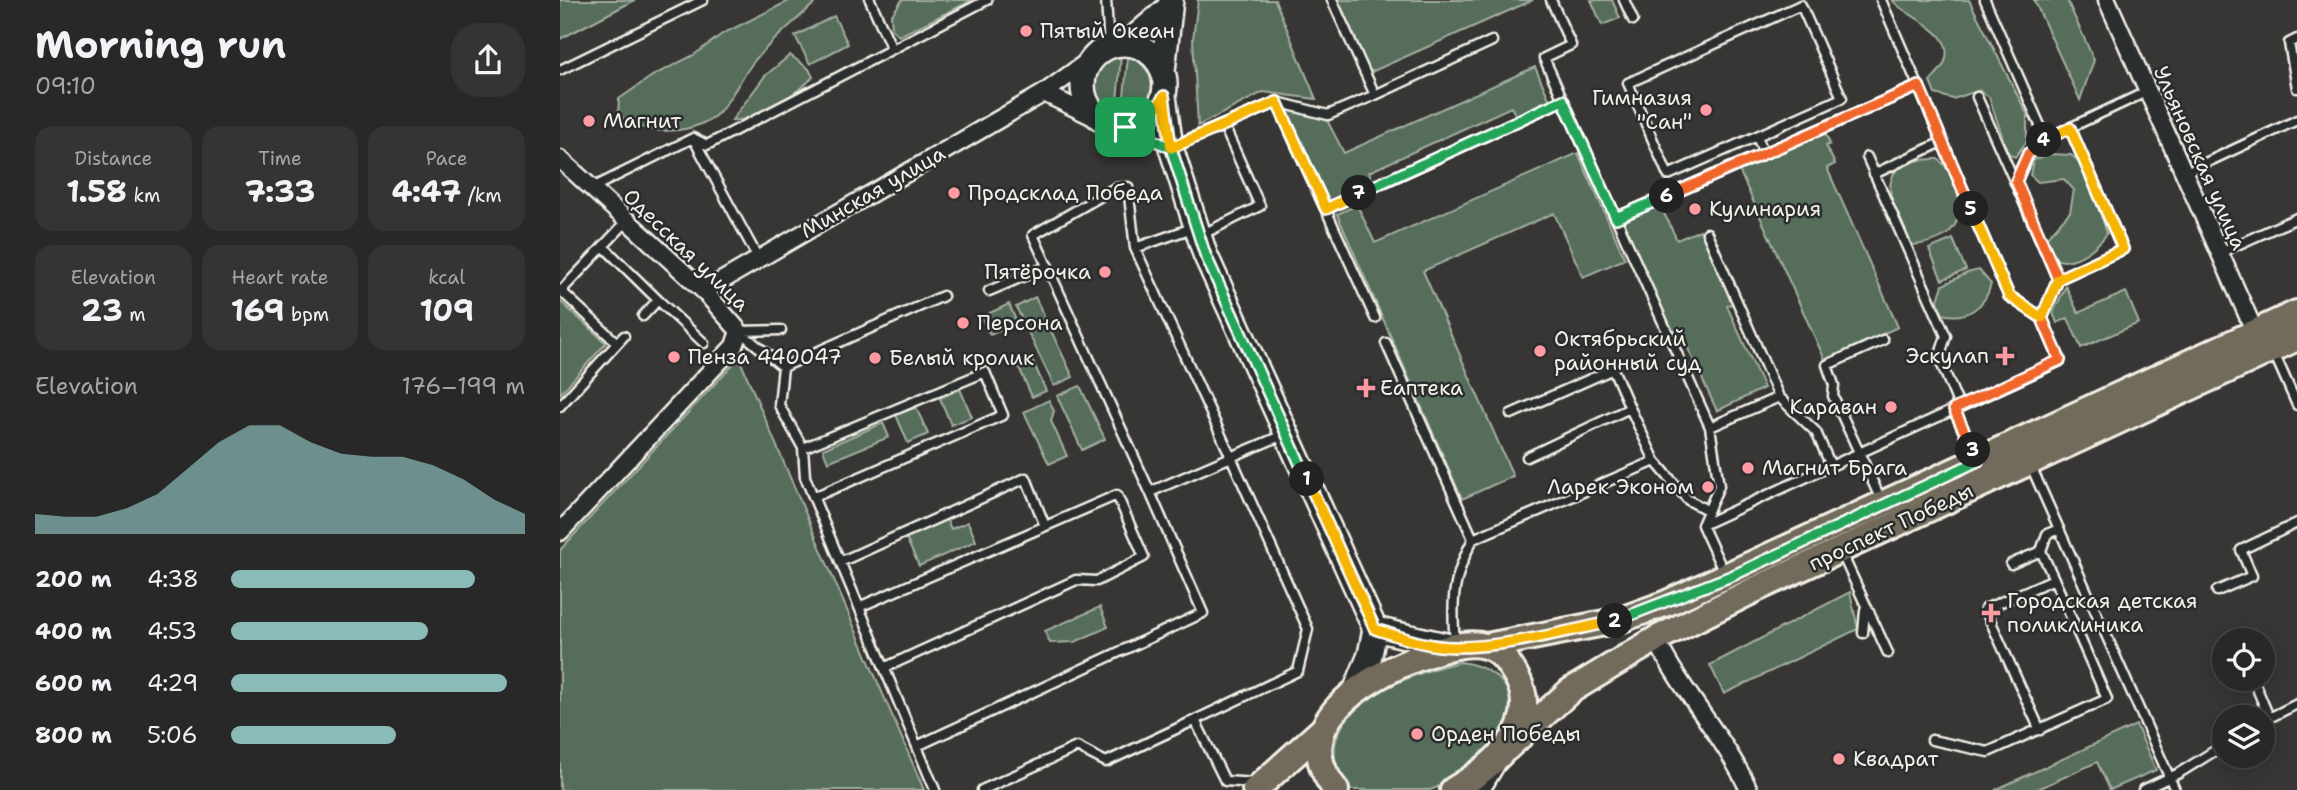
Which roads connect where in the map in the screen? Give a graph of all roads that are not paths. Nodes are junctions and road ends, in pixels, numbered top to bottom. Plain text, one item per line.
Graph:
1 (703, 0) edge
2 (870, 0) edge
3 (987, 0) edge
4 (1106, 0) edge
5 (1332, 0) edge
6 (1551, 0) edge
7 (1624, 0) edge
8 (1881, 0) edge
9 (1985, 0) edge
10 (2107, 0) edge
11 (1170, 3) edge
12 (1633, 20) dead end
13 (2297, 39) edge
14 (1492, 41) dead end
15 (892, 49) junction
16 (1109, 49) junction
17 (560, 70) edge
18 (1163, 71) junction
19 (1919, 86) junction
20 (2297, 88) edge
21 (2148, 91) junction
22 (1044, 93) junction
23 (1375, 95) junction
24 (1164, 96) junction
25 (1977, 97) dead end
26 (1563, 100) junction
27 (1277, 102) junction
28 (2297, 120) edge
29 (1102, 121) junction
30 (1224, 126) junction
31 (1125, 127) junction
32 (2070, 128) junction
33 (1757, 136) junction
34 (693, 138) junction
35 (2046, 139) junction
36 (1942, 142) junction
37 (1171, 148) junction
38 (1764, 154) junction
39 (1867, 157) dead end
40 (560, 159) edge
41 (2184, 173) junction
42 (1874, 174) junction
43 (2016, 181) junction
44 (592, 188) junction
45 (1326, 209) junction
46 (1616, 218) junction
47 (2297, 218) edge
48 (627, 221) junction
49 (1197, 232) junction
50 (1707, 233) dead end
51 (603, 247) junction
52 (1136, 248) junction
53 (2219, 253) junction
54 (758, 258) junction
55 (1048, 266) junction
56 (2058, 279) junction
57 (560, 290) edge
58 (704, 291) junction
59 (989, 291) dead end
60 (943, 296) dead end
61 (659, 300) junction
62 (2297, 313) edge
63 (643, 316) dead end
64 (1375, 318) dead end
65 (2042, 318) junction
66 (780, 330) dead end
67 (739, 331) junction
68 (2297, 338) edge
69 (1883, 340) dead end
70 (2264, 341) junction
71 (704, 343) dead end
72 (1386, 344) dead end
73 (783, 367) junction
74 (1779, 397) junction
75 (560, 405) edge
76 (2297, 405) edge
77 (1956, 407) junction
78 (1630, 408) junction
79 (1511, 414) dead end
80 (1710, 428) junction
81 (1287, 434) junction
82 (803, 448) junction
83 (1859, 453) junction
84 (1231, 457) junction
85 (1527, 457) dead end
86 (1655, 461) junction
87 (1978, 461) junction
88 (2029, 462) junction
89 (1830, 466) junction
90 (1150, 492) junction
91 (814, 497) junction
92 (1884, 505) junction
93 (1707, 510) junction
94 (2297, 523) edge
95 (1702, 525) junction
96 (1045, 526) junction
97 (2059, 529) junction
98 (560, 532) edge
99 (1473, 539) junction
100 (1840, 550) junction
101 (2041, 551) junction
102 (840, 562) junction
103 (2011, 564) dead end
104 (1727, 578) junction
105 (2054, 579) junction
106 (2217, 591) dead end
107 (859, 607) junction
108 (1865, 607) junction
109 (1375, 629) junction
110 (1863, 633) dead end
111 (1656, 639) junction
112 (1487, 646) junction
113 (1456, 647) junction
114 (1888, 653) dead end
115 (884, 668) junction
116 (1356, 689) junction
117 (2297, 704) edge
118 (2275, 715) edge
119 (1195, 720) junction
120 (1323, 729) junction
121 (2040, 730) junction
122 (1932, 740) dead end
123 (917, 747) junction
124 (1506, 749) junction
125 (2212, 752) edge
126 (2169, 778) junction
127 (1259, 787) edge
128 (935, 790) edge
129 (982, 790) edge
130 (1336, 790) edge
131 (1452, 790) edge
132 (1481, 790) edge
133 (1749, 790) edge
134 (2143, 790) edge
135 (2175, 790) edge

1 - 17 lane
2 - 15 lane
3 - 15 lane
4 - 16 lane
5 - 23 lane
6 - 26 lane
7 - 12 lane
8 - 19 lane
9 - 35 lane
10 - 21 street, Ульяновская улица
11 - 16 main road, Минская улица
11 - 18 main road, Минская улица
13 - 20 lane
14 - 23 lane
15 - 34 lane
16 - 18 main road
16 - 22 street, Минская улица
16 - 29 main road
18 - 24 main road
19 - 36 lane
19 - 38 lane
21 - 32 lane
21 - 41 street, Ульяновская улица
22 - 29 street
22 - 54 street, Минская улица
23 - 27 lane
24 - 31 main road
24 - 37 main road
25 - 43 lane
26 - 45 lane
26 - 46 lane
27 - 30 lane
27 - 45 lane
28 - 41 lane
29 - 31 main road
30 - 37 lane
30 - 49 lane
31 - 37 main road
32 - 35 lane
32 - 56 lane
33 - 33 lane
33 - 38 lane
34 - 44 lane
34 - 54 lane
35 - 43 lane
36 - 42 lane
36 - 65 lane
37 - 49 main road
38 - 46 lane
39 - 42 lane
40 - 44 street, Одесская улица
41 - 53 street, Ульяновская улица
42 - 77 lane
43 - 56 lane
44 - 48 street, Одесская улица
45 - 64 lane
46 - 80 lane
47 - 53 lane
48 - 51 lane
48 - 58 street, Одесская улица
49 - 52 lane
49 - 81 main road
50 - 74 lane
51 - 57 lane
51 - 61 lane
52 - 55 lane
52 - 84 lane
53 - 70 street, Ульяновская улица
54 - 58 street, Минская улица
55 - 59 lane
55 - 90 lane
56 - 65 lane
57 - 75 lane
58 - 67 street, Одесская улица
60 - 73 lane
61 - 63 lane
61 - 71 lane
62 - 70 main road, проспект Победы
65 - 77 lane
66 - 67 lane
67 - 73 lane
67 - 98 street, Одесская улица
68 - 70 main road, проспект Победы
69 - 83 lane
70 - 76 lane
70 - 87 main road, проспект Победы
70 - 88 main road, проспект Победы
72 - 99 lane
73 - 82 lane
74 - 80 lane
74 - 89 lane
77 - 83 lane
77 - 87 lane
78 - 79 lane
78 - 85 lane
78 - 86 lane
80 - 93 lane
81 - 84 lane
81 - 109 main road
82 - 91 lane
82 - 91 lane
83 - 89 lane
83 - 92 lane
84 - 90 lane
84 - 119 lane
86 - 93 lane
86 - 99 lane
87 - 92 main road, проспект Победы
88 - 97 lane
88 - 100 main road, проспект Победы
89 - 95 lane
90 - 123 lane
91 - 102 lane
92 - 104 main road, проспект Победы
93 - 95 lane
94 - 106 lane
95 - 104 lane
96 - 102 lane
96 - 107 lane
96 - 115 lane
97 - 101 lane
97 - 126 lane
99 - 113 lane
100 - 108 lane
100 - 111 main road, проспект Победы
101 - 103 lane
101 - 105 lane
102 - 107 lane
104 - 112 main road, проспект Победы
105 - 121 lane
105 - 121 lane
107 - 115 lane
108 - 110 lane
108 - 114 lane
109 - 113 main road
109 - 116 main road
111 - 124 main road, проспект Победы
111 - 133 street
112 - 113 main road, проспект Победы
112 - 124 main road
113 - 116 main road, проспект Победы
115 - 123 lane
116 - 120 main road, проспект Победы
117 - 118 lane
119 - 127 lane
119 - 129 lane
120 - 127 main road
120 - 130 main road
121 - 122 lane
123 - 128 lane
124 - 131 main road, проспект Победы
124 - 132 street
125 - 126 lane
126 - 134 lane
126 - 135 lane

